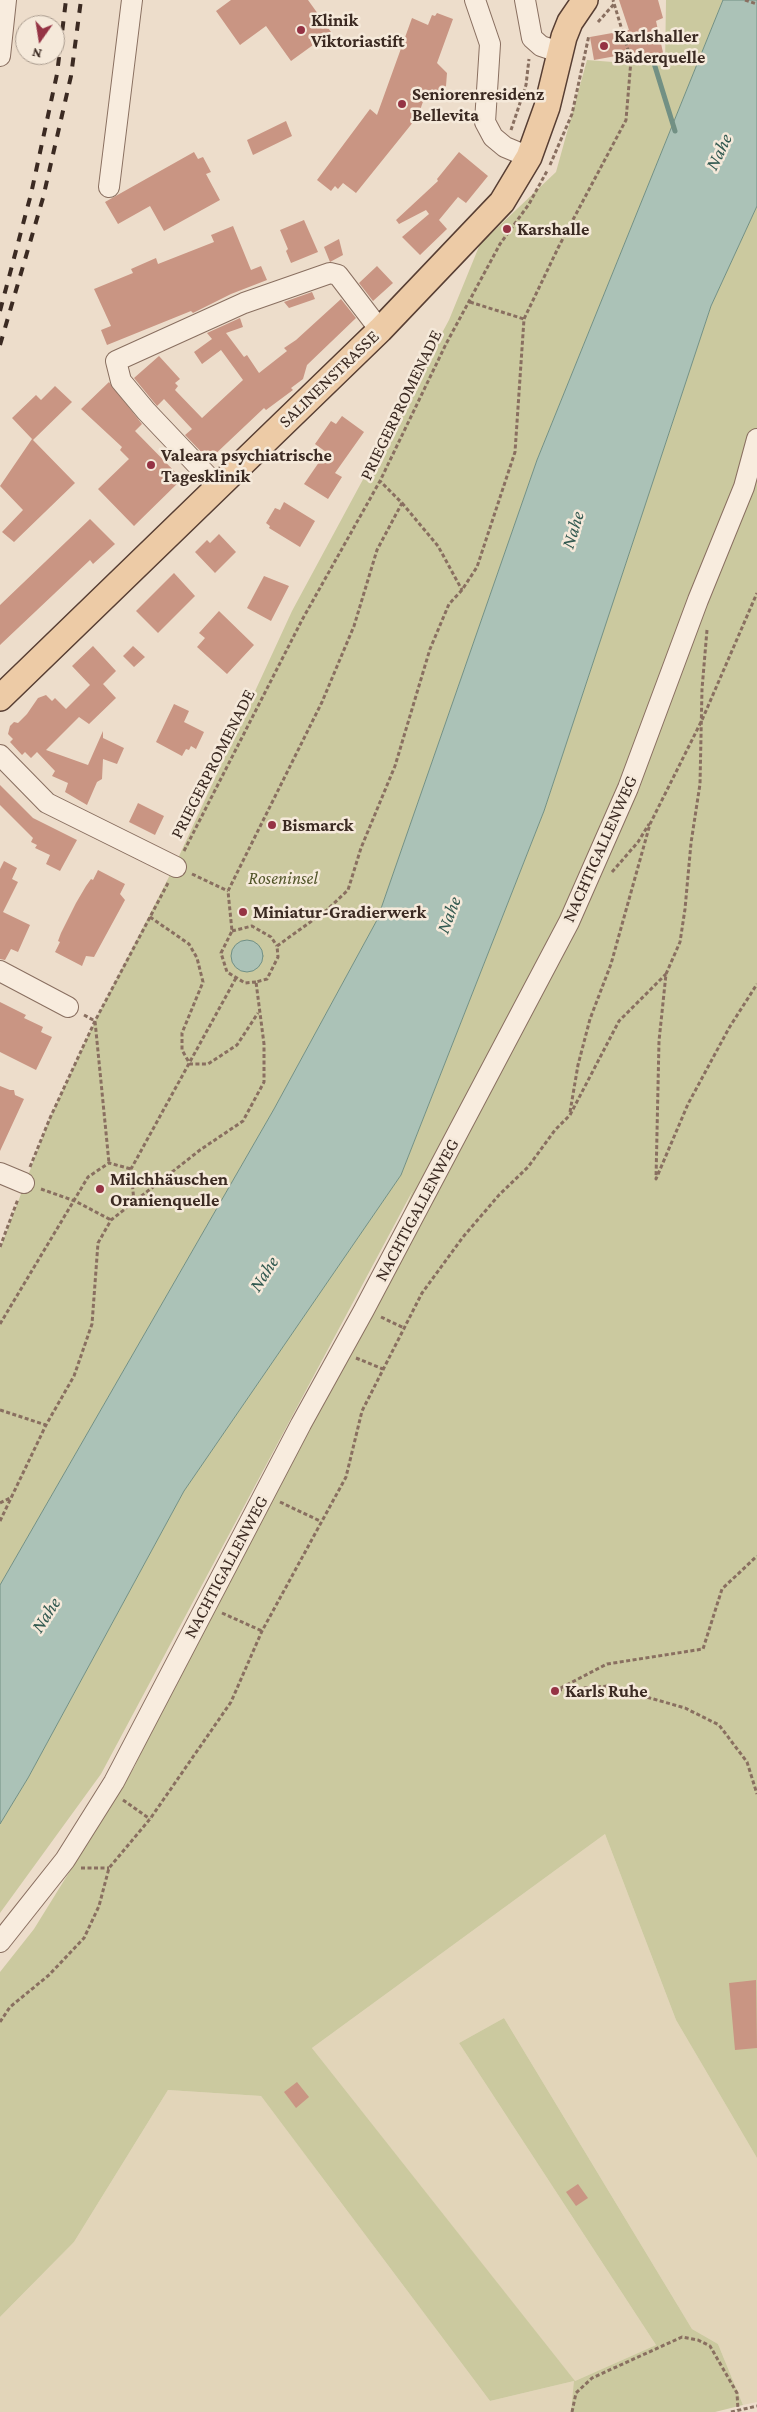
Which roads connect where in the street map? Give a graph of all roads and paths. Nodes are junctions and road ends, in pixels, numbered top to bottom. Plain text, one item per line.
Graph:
1 (6, 0) edge
2 (132, 0) edge
3 (475, 0) edge
4 (525, 0) edge
5 (585, 0) edge
6 (745, 0) edge
7 (614, 2) edge
8 (757, 4) edge
9 (595, 25) dead end
10 (590, 33) dead end
11 (532, 38) junction
12 (559, 52) junction
13 (0, 56) edge
14 (505, 147) junction
15 (529, 157) junction
16 (109, 187) dead end
17 (470, 302) junction
18 (524, 319) junction
19 (380, 330) junction
20 (757, 440) edge
21 (380, 481) junction
22 (218, 487) junction
23 (402, 504) junction
24 (462, 590) junction
25 (757, 593) edge
26 (708, 628) dead end
27 (0, 698) edge
28 (702, 720) junction
29 (0, 756) edge
30 (176, 867) junction
31 (228, 891) junction
32 (150, 917) junction
33 (232, 931) junction
34 (276, 946) junction
35 (0, 971) edge
36 (666, 974) junction
37 (236, 978) junction
38 (256, 982) junction
39 (757, 984) edge
40 (68, 1007) dead end
41 (259, 1012) junction
42 (95, 1022) junction
43 (190, 1064) junction
44 (570, 1115) junction
45 (109, 1163) junction
46 (131, 1169) junction
47 (0, 1173) edge
48 (24, 1184) junction
49 (75, 1201) junction
50 (134, 1202) junction
51 (111, 1220) junction
52 (0, 1248) edge
53 (377, 1316) dead end
54 (0, 1324) edge
55 (404, 1328) junction
56 (356, 1358) dead end
57 (383, 1369) junction
58 (0, 1410) edge
59 (46, 1425) junction
60 (11, 1498) junction
61 (278, 1501) dead end
62 (0, 1502) edge
63 (0, 1521) edge
64 (320, 1521) junction
65 (757, 1556) edge
66 (225, 1614) dead end
67 (262, 1631) junction
68 (757, 1794) edge
69 (120, 1799) dead end
70 (150, 1818) junction
71 (65, 1860) junction
72 (109, 1868) junction
73 (0, 1942) edge
74 (0, 2022) edge
75 (757, 2406) edge
76 (738, 2410) junction
77 (572, 2412) edge
78 (731, 2412) edge

1 - 13 street
2 - 16 street
3 - 14 street
4 - 11 street
5 - 12 main road, SALINENSTRASSE
6 - 8 path
7 - 9 path
7 - 18 path
10 - 17 path, PRIEGERPROMENADE
11 - 12 street
11 - 14 path
12 - 15 main road, SALINENSTRASSE
14 - 15 street
15 - 19 main road, SALINENSTRASSE
17 - 18 path
17 - 21 path, PRIEGERPROMENADE
18 - 24 path
19 - 22 main road, SALINENSTRASSE
19 - 22 street
20 - 71 street, NACHTIGALLENWEG
21 - 23 path
21 - 30 path, PRIEGERPROMENADE
22 - 27 main road, SALINENSTRASSE
23 - 24 path
23 - 31 path
24 - 34 path
25 - 28 path
26 - 28 path
28 - 36 path
28 - 44 path
29 - 30 street
30 - 31 path
30 - 32 path, PRIEGERPROMENADE
31 - 33 path
32 - 42 path, PRIEGERPROMENADE
32 - 43 path
33 - 34 path
33 - 37 path
34 - 38 path
35 - 40 street
36 - 39 path
36 - 44 path
37 - 38 path
37 - 43 path
38 - 41 path
41 - 43 path
41 - 50 path
42 - 45 path
42 - 48 path, PRIEGERPROMENADE
43 - 46 path
44 - 55 path
45 - 46 path
45 - 49 path
46 - 50 path
47 - 48 street
48 - 49 path
48 - 52 path, PRIEGERPROMENADE
49 - 51 path
49 - 54 path
50 - 51 path
51 - 59 path
53 - 55 path
55 - 57 path
56 - 57 path
57 - 64 path
58 - 59 path
59 - 60 path
60 - 62 path
60 - 63 path
61 - 64 path
64 - 67 path
65 - 68 path
66 - 67 path
67 - 70 path
69 - 70 path
70 - 72 path
71 - 72 path
71 - 73 street, NACHTIGALLENWEG
72 - 74 path
75 - 76 path
76 - 77 path
76 - 78 path

